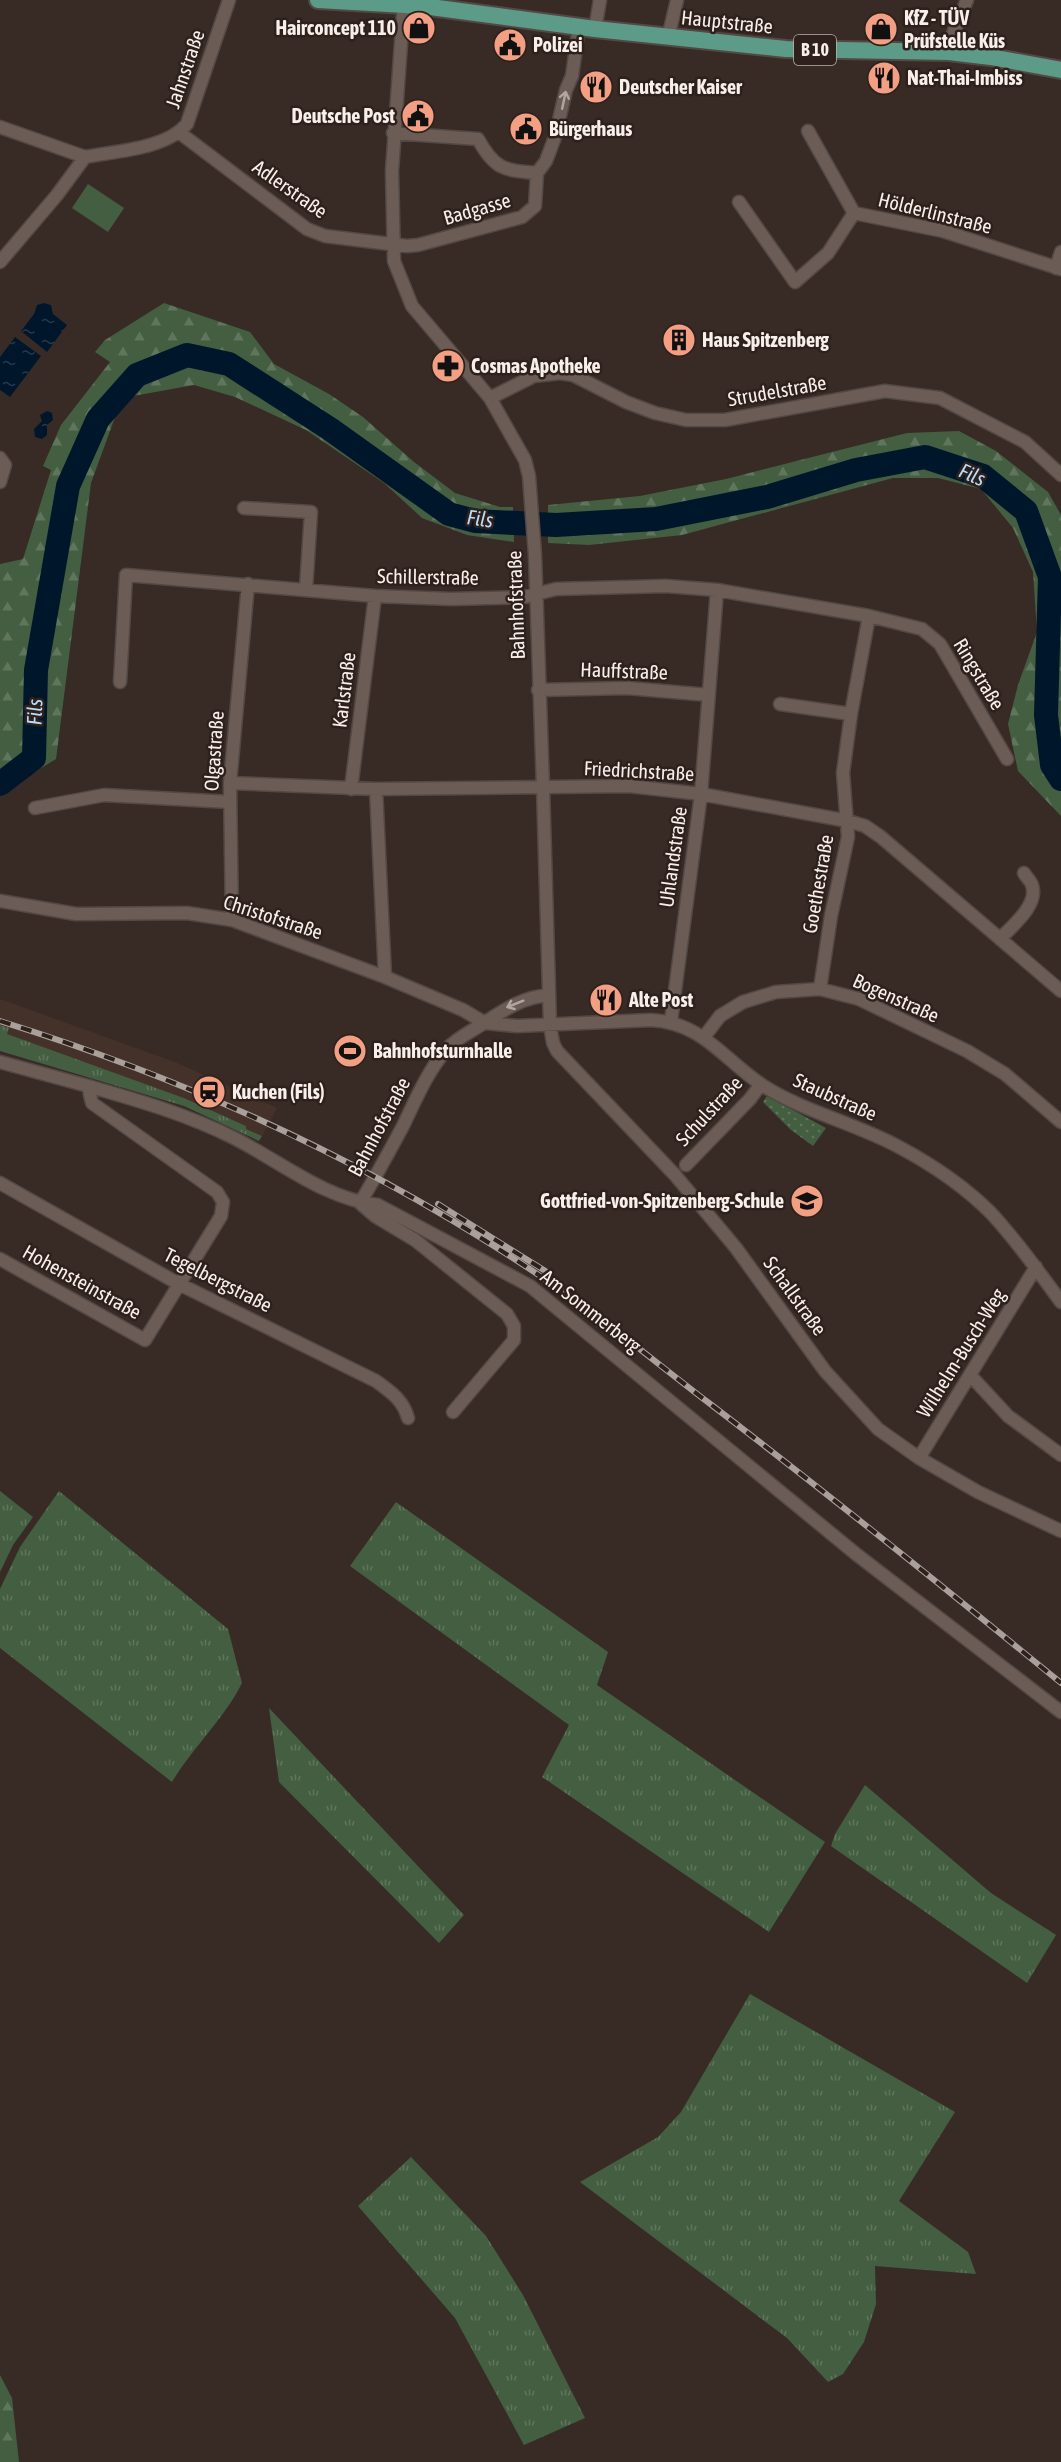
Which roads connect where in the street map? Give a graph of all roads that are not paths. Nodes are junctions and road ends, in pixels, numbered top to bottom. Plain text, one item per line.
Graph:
1 (229, 0) edge
2 (318, 0) edge
3 (600, 0) edge
4 (677, 0) edge
5 (967, 0) edge
6 (404, 2) edge
7 (587, 28) junction
8 (668, 38) junction
9 (949, 52) junction
10 (1061, 70) edge
11 (0, 127) edge
12 (808, 131) dead end
13 (180, 133) junction
14 (393, 133) junction
15 (84, 157) junction
16 (537, 173) junction
17 (739, 202) dead end
18 (854, 213) junction
19 (393, 244) junction
20 (1061, 252) edge
21 (0, 262) edge
22 (1059, 268) edge
23 (490, 398) junction
24 (0, 458) edge
25 (1061, 475) edge
26 (0, 482) edge
27 (244, 508) dead end
28 (248, 584) junction
29 (306, 589) junction
30 (717, 590) junction
31 (536, 594) junction
32 (375, 596) junction
33 (869, 616) junction
34 (120, 682) dead end
35 (538, 690) junction
36 (709, 694) junction
37 (780, 704) dead end
38 (851, 714) junction
39 (1007, 759) dead end
40 (230, 783) junction
41 (543, 787) junction
42 (351, 789) junction
43 (376, 789) junction
44 (701, 794) junction
45 (230, 802) junction
46 (35, 808) dead end
47 (848, 821) junction
48 (1024, 873) dead end
49 (0, 901) edge
50 (232, 920) junction
51 (1000, 939) junction
52 (385, 977) junction
53 (820, 989) junction
54 (1061, 990) edge
55 (549, 995) junction
56 (671, 1021) junction
57 (485, 1023) junction
58 (550, 1025) junction
59 (704, 1037) junction
60 (0, 1062) edge
61 (761, 1084) junction
62 (88, 1086) junction
63 (1061, 1122) edge
64 (686, 1164) dead end
65 (0, 1183) edge
66 (360, 1203) junction
67 (0, 1259) edge
68 (1036, 1268) junction
69 (180, 1284) junction
70 (1060, 1299) edge
71 (971, 1376) junction
72 (453, 1412) dead end
73 (408, 1418) dead end
74 (1061, 1455) edge
75 (919, 1458) junction
76 (1061, 1531) edge
77 (1061, 1712) edge

1 - 13 street, Jahnstraße
2 - 6 main road, Hauptstraße / B 10
3 - 7 street
4 - 8 street
5 - 9 street
6 - 7 main road, Hauptstraße / B 10
6 - 14 street, Bahnhofstraße
7 - 8 main road, Hauptstraße / B 10
16 -> 7 street
8 - 9 main road, Hauptstraße / B 10
9 - 10 main road, Hauptstraße / B 10
11 - 15 street
12 - 18 street, Hölderlinstraße
13 - 15 street, Jahnstraße
13 - 19 street, Adlerstraße
14 - 16 street
14 - 19 street, Bahnhofstraße
15 - 21 street
16 - 19 street, Badgasse
17 - 18 street
18 - 22 street, Hölderlinstraße
19 - 23 street, Bahnhofstraße
20 - 22 street
23 - 25 street, Strudelstraße
23 - 31 street, Bahnhofstraße
24 - 26 street
27 - 29 street
28 - 29 street, Schillerstraße
28 - 34 street, Schillerstraße
28 - 40 street, Olgastraße
29 - 32 street, Schillerstraße
30 - 31 street, Schillerstraße
30 - 33 street, Schillerstraße
30 - 36 street, Uhlandstraße
31 - 32 street, Schillerstraße
31 - 35 street, Bahnhofstraße
32 - 42 street, Karlstraße
33 - 38 street, Goethestraße
33 - 39 street, Ringstraße
35 - 36 street, Hauffstraße
35 - 41 street, Bahnhofstraße
36 - 44 street, Uhlandstraße
37 - 38 street
38 - 47 street, Goethestraße
40 - 42 street, Friedrichstraße
40 - 45 street, Olgastraße
41 - 43 street, Friedrichstraße
41 - 44 street, Friedrichstraße
41 - 55 street, Bahnhofstraße
42 - 43 street, Friedrichstraße
43 - 52 street
44 - 47 street, Friedrichstraße
44 - 56 street, Uhlandstraße
45 - 46 street
45 - 50 street, Olgastraße
47 - 51 street, Friedrichstraße
47 - 53 street, Goethestraße
48 - 51 street
49 - 50 street, Christofstraße
50 - 52 street, Christofstraße
51 - 54 street, Friedrichstraße
52 - 57 street, Christofstraße
53 - 59 street, Bogenstraße
53 - 63 street, Bogenstraße
55 -> 57 street, Bahnhofstraße
55 - 58 street, Bahnhofstraße
56 - 58 street, Staubstraße
56 - 59 street, Staubstraße
57 - 58 street
57 - 66 street, Bahnhofstraße
58 - 75 street, Schallstraße
59 - 61 street, Staubstraße
60 - 62 street, Am Sommerberg
61 - 64 street, Schulstraße
61 - 68 street, Staubstraße
62 - 66 street, Am Sommerberg
62 - 69 street
65 - 69 street, Tegelbergstraße
66 - 72 street, Am Sommerberg
66 - 77 street, Am Sommerberg
67 - 69 street, Hohensteinstraße
68 - 70 street, Staubstraße
68 - 71 street, Wilhelm-Busch-Weg
69 - 73 street, Tegelbergstraße
71 - 74 street
71 - 75 street, Wilhelm-Busch-Weg
75 - 76 street, Schallstraße

